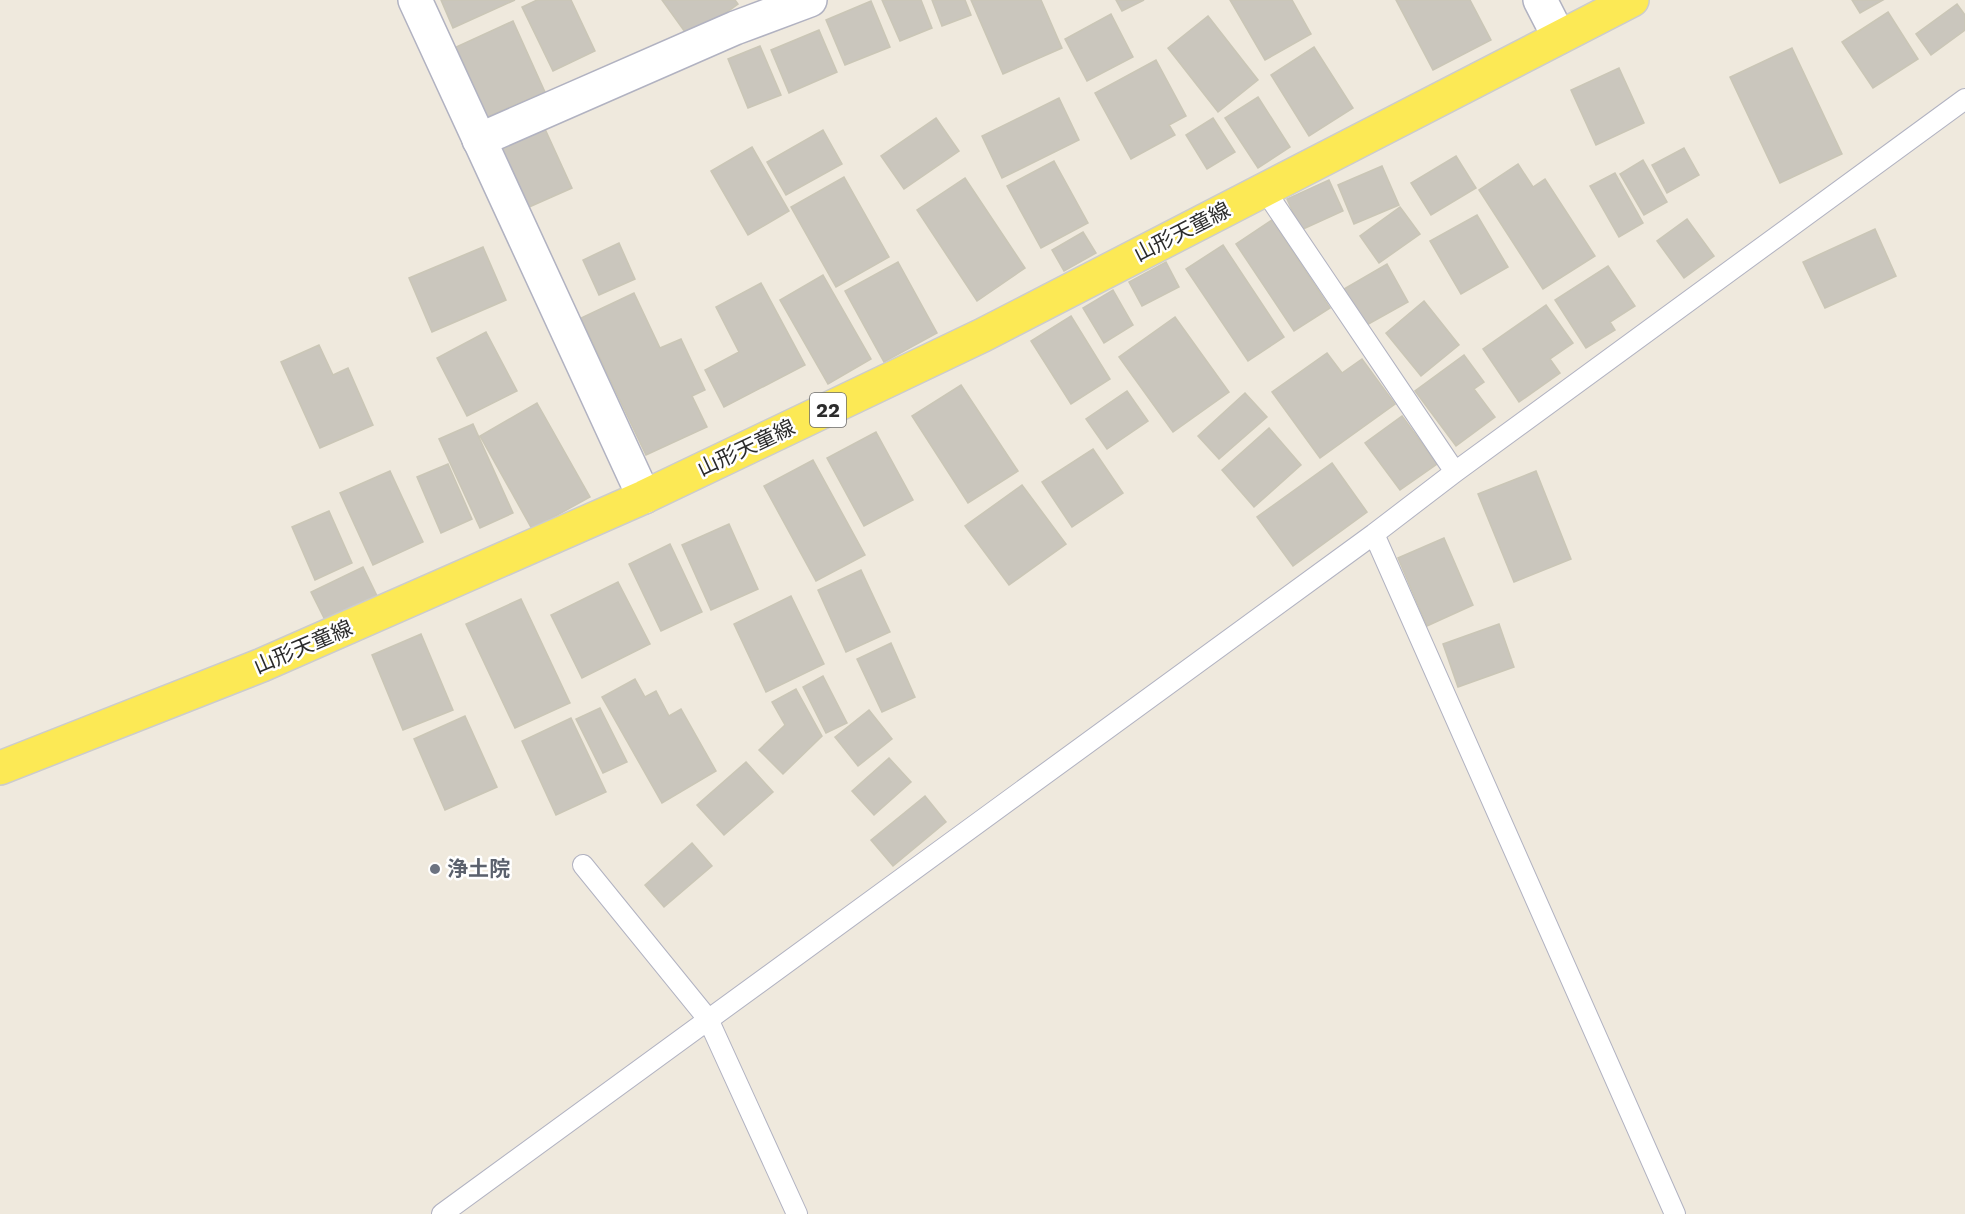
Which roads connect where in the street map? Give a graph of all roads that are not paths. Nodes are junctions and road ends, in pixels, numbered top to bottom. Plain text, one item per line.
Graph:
1 (415, 0) edge
2 (810, 0) edge
3 (1540, 0) edge
4 (1632, 0) edge
5 (1559, 38) junction
6 (1965, 99) edge
7 (479, 140) junction
8 (1264, 189) junction
9 (1455, 472) junction
10 (644, 497) junction
11 (1374, 534) junction
12 (0, 768) edge
13 (583, 865) dead end
14 (708, 1019) junction
15 (442, 1214) edge
16 (797, 1214) edge
17 (1675, 1214) edge

1 - 7 street
2 - 7 street
3 - 5 street
4 - 5 main road, 山形天童線 / 22
5 - 8 main road, 山形天童線 / 22
6 - 9 lane
7 - 10 street
8 - 9 lane
8 - 10 main road, 山形天童線 / 22
9 - 11 lane
10 - 12 main road, 山形天童線 / 22
11 - 14 lane
11 - 17 lane
13 - 14 lane
14 - 15 lane
14 - 16 lane

